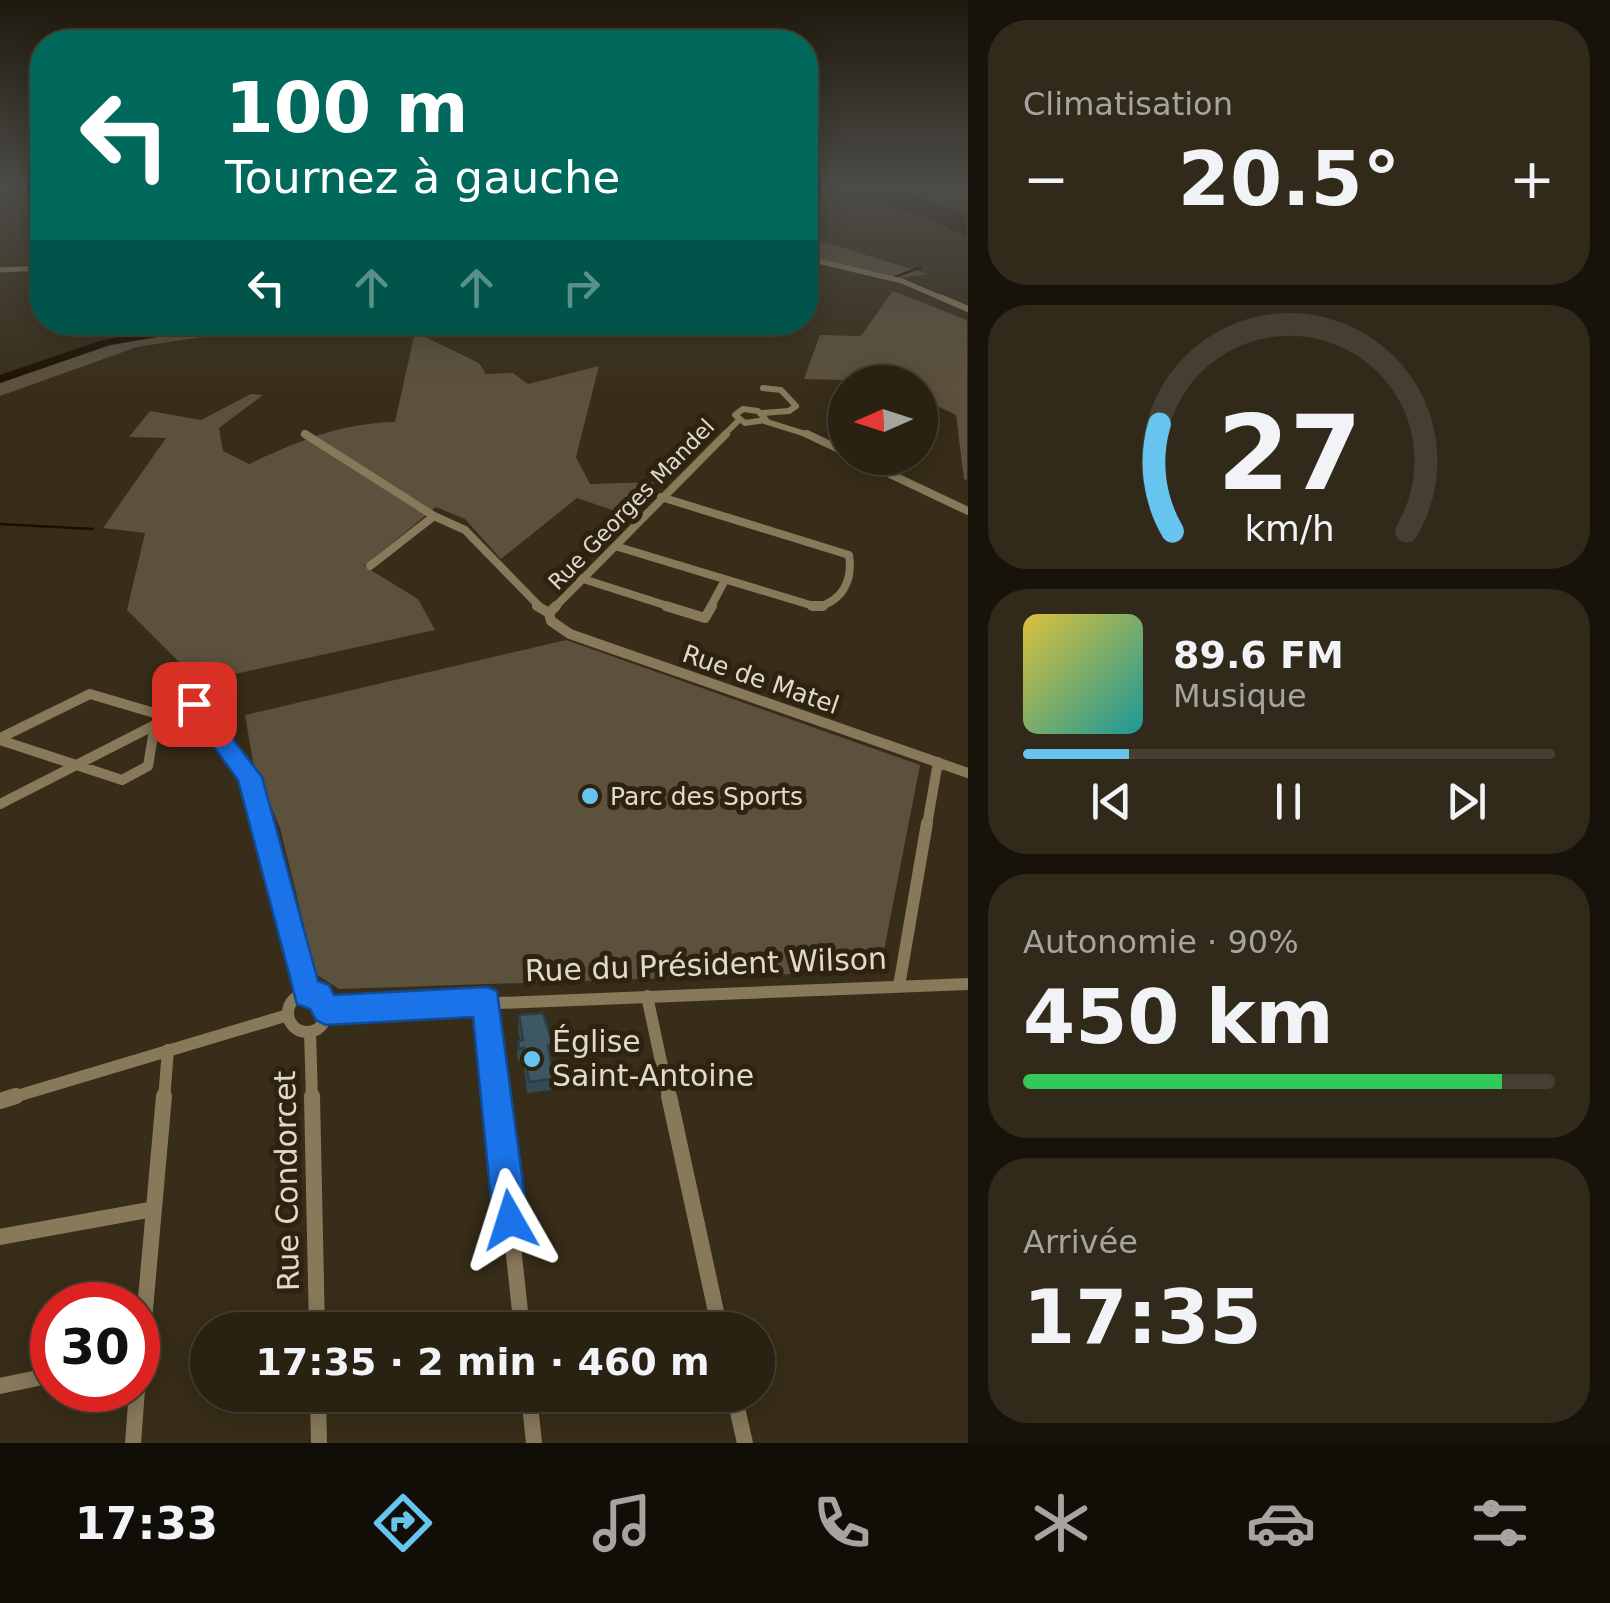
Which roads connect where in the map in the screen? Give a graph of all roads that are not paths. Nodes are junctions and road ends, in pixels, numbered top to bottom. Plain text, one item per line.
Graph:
1 (818, 261) edge
2 (30, 269) edge
3 (0, 270) edge
4 (968, 309) edge
5 (764, 388) dead end
6 (763, 417) junction
7 (739, 420) junction
8 (305, 434) dead end
9 (828, 444) edge
10 (892, 475) edge
11 (662, 497) junction
12 (968, 511) edge
13 (434, 516) junction
14 (615, 546) junction
15 (370, 566) dead end
16 (580, 578) junction
17 (726, 580) junction
18 (549, 614) junction
19 (168, 717) junction
20 (155, 724) junction
21 (0, 739) edge
22 (938, 762) junction
23 (76, 765) junction
24 (968, 773) edge
25 (0, 804) edge
26 (968, 984) edge
27 (899, 986) junction
28 (307, 994) junction
29 (647, 996) junction
30 (487, 1001) junction
31 (326, 1010) junction
32 (288, 1015) junction
33 (310, 1032) junction
34 (168, 1050) junction
35 (0, 1100) edge
36 (154, 1209) junction
37 (0, 1236) edge
38 (147, 1282) edge
39 (317, 1312) edge
40 (520, 1312) edge
41 (716, 1312) edge
42 (30, 1380) edge
43 (0, 1386) edge
44 (135, 1412) edge
45 (318, 1412) edge
46 (531, 1412) edge
47 (738, 1412) edge
48 (133, 1443) edge
49 (319, 1443) edge
50 (534, 1443) edge
51 (745, 1443) edge

1 - 4 street
2 - 3 street
5 - 6 street
6 - 7 street, Rue Georges Mandel
6 - 7 street, Rue Georges Mandel
6 - 9 street
7 - 11 street, Rue Georges Mandel
8 - 13 street, Rue de Matel
10 - 12 street
11 - 14 street, Rue Georges Mandel
11 - 17 street
13 - 15 street
13 - 18 street, Rue de Matel
14 - 16 street, Rue Georges Mandel
14 - 17 street
16 - 17 street
16 - 18 street, Rue Georges Mandel
18 - 22 street, Rue de Matel
19 - 20 street
19 - 21 street
19 - 28 street
20 - 23 street
20 - 23 street
21 - 23 street
22 - 24 street, Rue de Matel
22 - 27 street
23 - 25 street
26 - 27 street, Rue du Président Wilson
27 - 29 street, Rue du Président Wilson
28 - 31 street
28 - 32 street
29 - 30 street, Rue du Président Wilson
29 - 41 street
30 - 31 street, Rue du Président Wilson
30 - 40 street
31 - 33 street
32 - 33 street
32 - 34 street
33 - 39 street, Rue Condorcet
34 - 35 street
34 - 36 street
36 - 37 street
36 - 38 street
42 - 43 street
44 - 48 street
45 - 49 street
46 - 50 street
47 - 51 street

